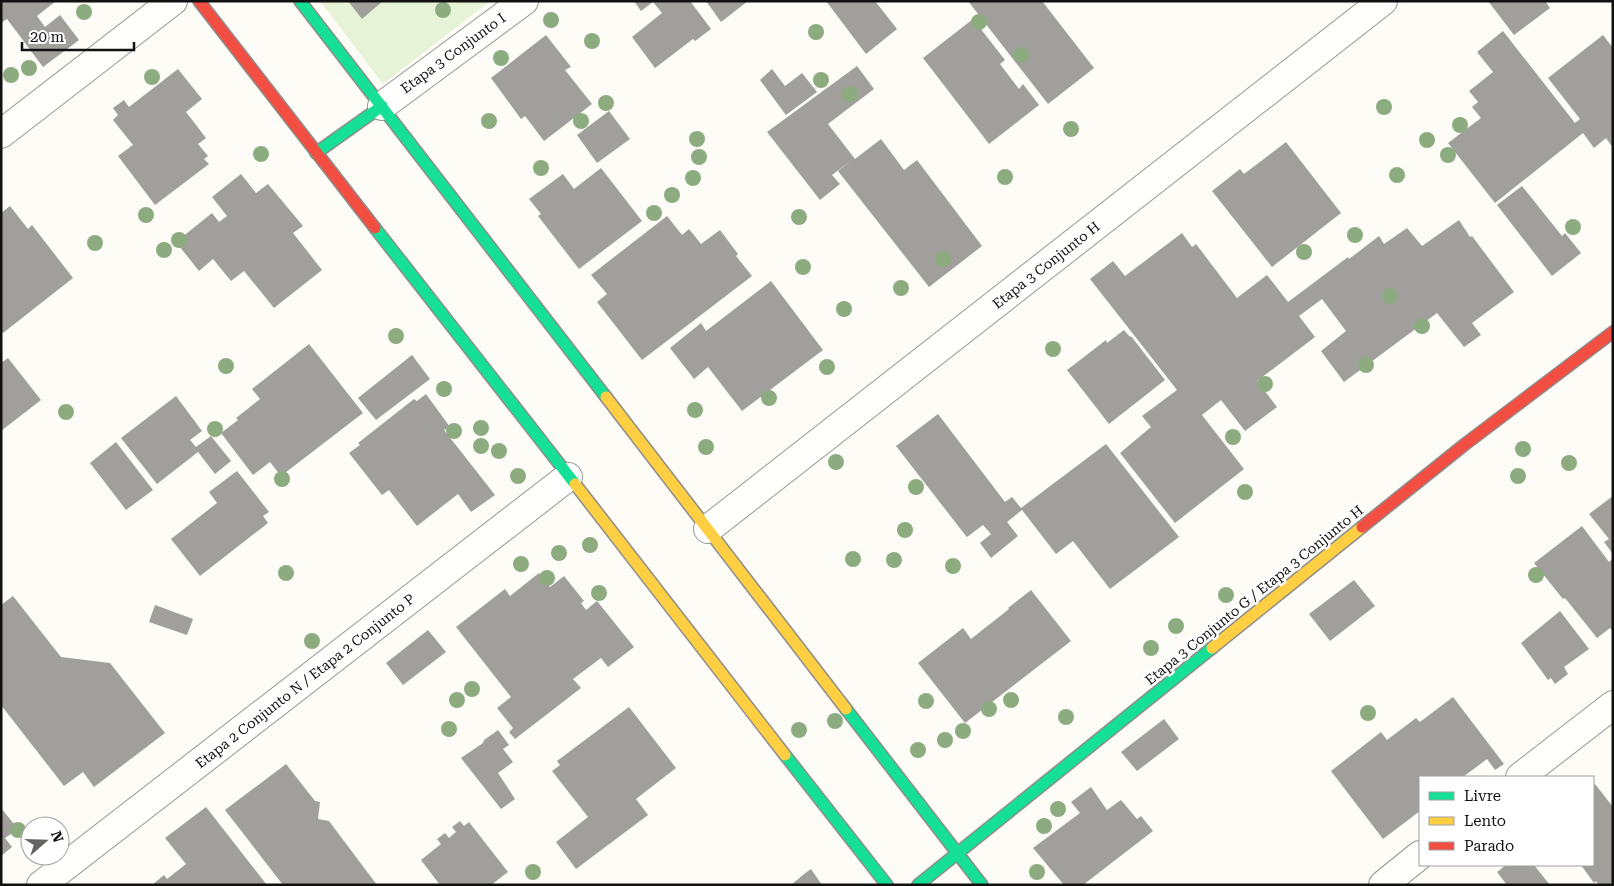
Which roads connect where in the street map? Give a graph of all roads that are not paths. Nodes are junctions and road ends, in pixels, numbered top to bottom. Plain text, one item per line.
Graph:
1 (173, 1) edge
2 (199, 1) edge
3 (300, 1) edge
4 (524, 1) edge
5 (1384, 1) edge
6 (382, 106) junction
7 (1, 134) edge
8 (316, 153) junction
9 (1613, 332) edge
10 (568, 477) junction
11 (708, 528) junction
12 (1613, 705) edge
13 (1521, 776) edge
14 (958, 853) junction
15 (1419, 856) edge
16 (41, 885) edge
17 (888, 885) edge
18 (918, 885) edge
19 (982, 885) edge
20 (1382, 885) edge

1 - 7 street
2 - 8 street
3 - 6 street
4 - 6 street, Etapa 3 Conjunto I
5 - 11 street, Etapa 3 Conjunto H
6 - 8 street
6 - 11 street
8 - 10 street
9 - 14 street, Etapa 3 Conjunto G / Etapa 3 Conjunto H
10 - 16 street, Etapa 2 Conjunto N / Etapa 2 Conjunto P
10 - 17 street
11 - 14 street
12 - 13 street
14 - 18 street, Etapa 3 Conjunto G / Etapa 3 Conjunto H
14 - 19 street
15 - 20 street

